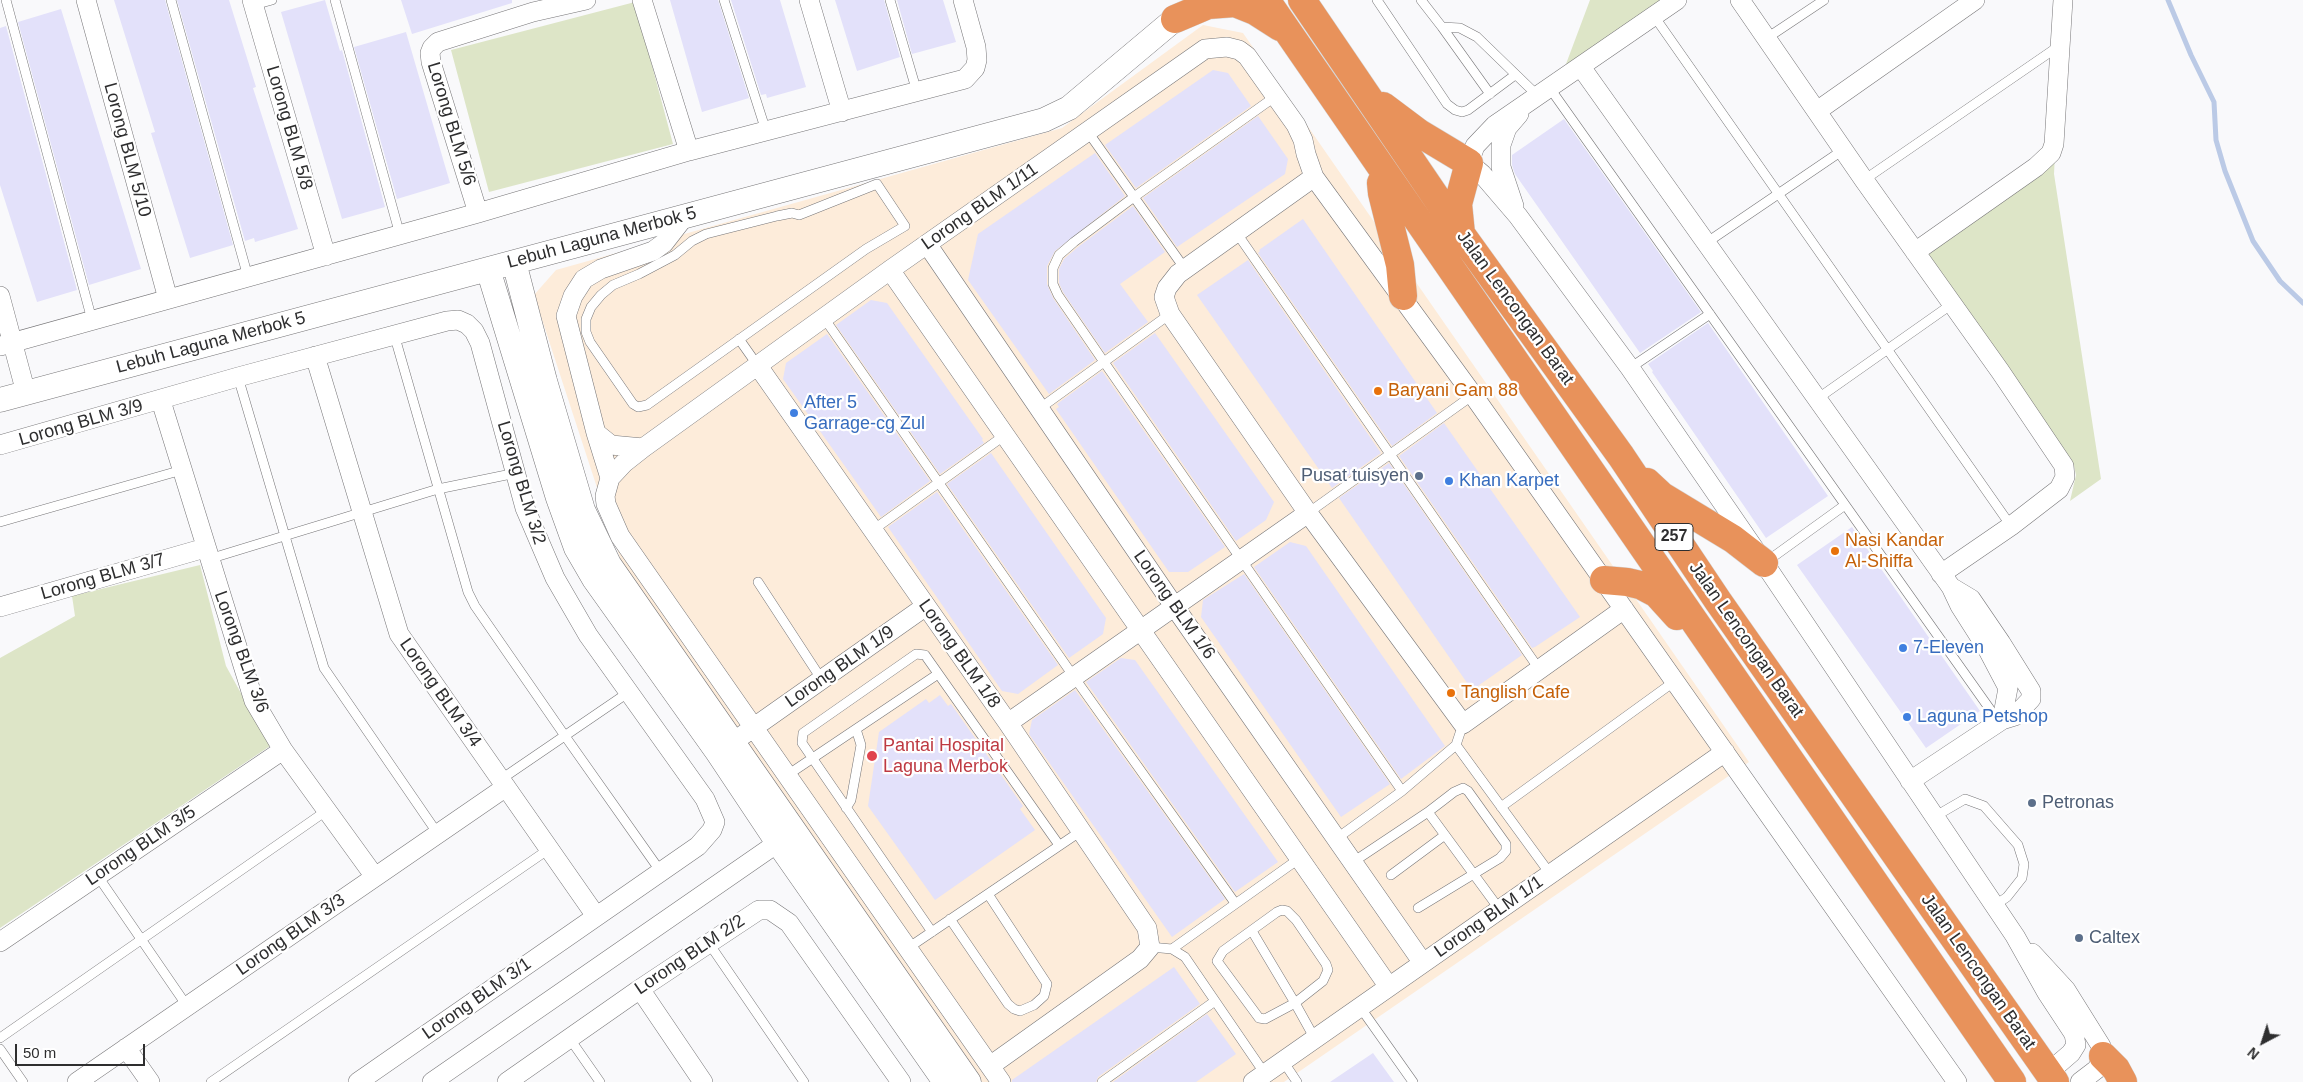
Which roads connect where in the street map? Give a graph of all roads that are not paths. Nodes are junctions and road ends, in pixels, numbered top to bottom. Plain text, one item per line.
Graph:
1 (6, 0) edge
2 (86, 0) edge
3 (171, 0) edge
4 (335, 0) edge
5 (586, 0) edge
6 (642, 0) edge
7 (724, 0) edge
8 (809, 0) edge
9 (890, 0) edge
10 (963, 0) edge
11 (1266, 0) edge
12 (1302, 0) edge
13 (1377, 0) edge
14 (1421, 0) edge
15 (1677, 0) edge
16 (1740, 0) edge
17 (1824, 0) edge
18 (1975, 0) edge
19 (2063, 0) edge
20 (259, 2) edge
21 (531, 6) edge
22 (1183, 9) edge
23 (1654, 16) junction
24 (1442, 27) junction
25 (1289, 34) junction
26 (1767, 38) junction
27 (2059, 46) junction
28 (1581, 66) junction
29 (1515, 75) junction
30 (1359, 85) junction
31 (917, 92) junction
32 (1490, 94) junction
33 (1539, 94) junction
34 (1276, 96) junction
35 (1817, 111) junction
36 (842, 112) junction
37 (766, 131) junction
38 (1088, 132) junction
39 (1843, 150) junction
40 (689, 151) junction
41 (1469, 163) junction
42 (1385, 175) junction
43 (1314, 177) junction
44 (1864, 180) junction
45 (1779, 193) junction
46 (1134, 197) junction
47 (478, 213) junction
48 (685, 216) junction
49 (1518, 216) junction
50 (1236, 232) junction
51 (1461, 234) junction
52 (400, 235) junction
53 (1706, 243) junction
54 (927, 244) junction
55 (1915, 252) junction
56 (326, 256) junction
57 (514, 262) junction
58 (488, 269) junction
59 (1184, 269) junction
60 (890, 270) junction
61 (248, 277) junction
62 (0, 296) edge
63 (1403, 296) junction
64 (168, 299) junction
65 (1952, 304) junction
66 (1170, 314) junction
67 (1710, 314) junction
68 (824, 318) junction
69 (92, 320) junction
70 (394, 334) junction
71 (739, 339) junction
72 (6, 344) edge
73 (1887, 350) junction
74 (315, 356) junction
75 (1104, 362) junction
76 (758, 366) junction
77 (1630, 368) junction
78 (238, 377) junction
79 (26, 393) junction
80 (1473, 395) junction
81 (1817, 399) junction
82 (0, 400) edge
83 (161, 401) junction
84 (1039, 409) junction
85 (596, 433) junction
86 (1005, 435) junction
87 (0, 446) edge
88 (643, 448) junction
89 (1391, 454) junction
90 (1621, 456) junction
91 (182, 470) junction
92 (516, 473) junction
93 (610, 478) junction
94 (939, 482) junction
95 (438, 489) junction
96 (1845, 505) junction
97 (362, 513) junction
98 (1308, 513) junction
99 (0, 522) edge
100 (2011, 526) junction
101 (873, 530) junction
102 (286, 536) junction
103 (207, 553) junction
104 (1242, 559) junction
105 (1764, 563) junction
106 (1604, 580) junction
107 (1946, 581) junction
108 (758, 582) dead end
109 (926, 606) junction
110 (1174, 606) junction
111 (0, 607) edge
112 (1624, 609) junction
113 (1142, 630) junction
114 (1704, 635) junction
115 (1540, 669) junction
116 (938, 674) junction
117 (1074, 677) junction
118 (822, 680) junction
119 (1675, 681) junction
120 (629, 692) junction
121 (2000, 721) junction
122 (1008, 723) junction
123 (1463, 724) junction
124 (753, 728) junction
125 (856, 729) junction
126 (565, 736) junction
127 (1456, 744) junction
128 (725, 748) junction
129 (284, 750) junction
130 (1725, 752) junction
131 (812, 759) junction
132 (786, 776) junction
133 (1910, 781) junction
134 (503, 784) junction
135 (1402, 791) junction
136 (1501, 807) junction
137 (846, 808) junction
138 (326, 811) junction
139 (1428, 812) junction
140 (1934, 817) junction
141 (1081, 831) junction
142 (439, 834) junction
143 (1445, 835) junction
144 (786, 837) junction
145 (1336, 839) junction
146 (1060, 846) junction
147 (549, 849) junction
148 (1300, 858) junction
149 (1353, 862) junction
150 (661, 872) junction
151 (1474, 874) junction
152 (97, 875) junction
153 (1391, 875) dead end
154 (1551, 875) junction
155 (375, 877) junction
156 (988, 894) junction
157 (1235, 903) junction
158 (1994, 906) junction
159 (1418, 908) dead end
160 (1500, 910) junction
161 (596, 916) junction
162 (950, 919) junction
163 (1252, 931) junction
164 (932, 932) junction
165 (2015, 936) junction
166 (0, 942) edge
167 (141, 942) junction
168 (708, 942) junction
169 (1150, 946) junction
170 (908, 948) junction
171 (1172, 949) junction
172 (1423, 963) junction
173 (1389, 987) junction
174 (640, 989) junction
175 (1215, 1001) junction
176 (1294, 1003) junction
177 (187, 1006) junction
178 (1360, 1007) junction
179 (0, 1038) edge
180 (1315, 1038) junction
181 (570, 1039) junction
182 (126, 1048) junction
183 (0, 1049) edge
184 (2103, 1056) junction
185 (1283, 1061) junction
186 (990, 1066) junction
187 (1259, 1078) edge
188 (2047, 1079) edge
189 (23, 1082) edge
190 (77, 1082) edge
191 (150, 1082) edge
192 (212, 1082) edge
193 (358, 1082) edge
194 (432, 1082) edge
195 (507, 1082) edge
196 (600, 1082) edge
197 (703, 1082) edge
198 (804, 1082) edge
199 (901, 1082) edge
200 (944, 1082) edge
201 (969, 1082) edge
202 (1001, 1082) edge
203 (1102, 1082) edge
204 (1297, 1082) edge
205 (1413, 1082) edge
206 (1957, 1082) edge
207 (2012, 1082) edge
208 (2080, 1082) edge
209 (2123, 1082) edge

1 - 69 lane
2 - 64 street, Lorong BLM 5/10
3 - 61 lane
4 - 52 lane
5 - 21 street, Lorong BLM 5/6
6 - 40 street
7 - 37 lane
8 - 36 street
9 - 31 lane
10 - 31 street
11 - 25 highway, Jalan Lencongan Barat / 257
12 - 30 highway, Jalan Lencongan Barat / 257
13 - 32 lane
14 - 24 lane
15 - 23 street
16 - 26 street
17 - 26 lane
18 - 35 street
19 - 27 street
20 - 56 street, Lorong BLM 5/8
21 - 47 street, Lorong BLM 5/6
22 - 25 highway
22 - 48 street, Lebuh Laguna Merbok 5
23 - 28 street
23 - 45 lane
24 - 29 lane
24 - 32 lane
25 - 42 highway, Jalan Lencongan Barat / 257
26 - 35 street
27 - 44 lane
27 - 55 street
28 - 33 street
28 - 53 street
29 - 32 lane
29 - 33 lane
30 - 41 highway
30 - 51 highway, Jalan Lencongan Barat / 257
31 - 36 street
33 - 41 street
33 - 49 street
33 - 67 lane
34 - 38 street, Lorong BLM 1/11
34 - 43 street, Lorong BLM 1/11
34 - 46 lane
35 - 39 street
36 - 37 street
37 - 40 street
38 - 46 lane
38 - 54 street, Lorong BLM 1/11
39 - 44 street
39 - 45 lane
40 - 47 street
41 - 49 street
41 - 51 highway
42 - 63 highway
42 - 114 highway, Jalan Lencongan Barat / 257
43 - 50 street
43 - 63 street, Lorong BLM 1/11
44 - 55 street
45 - 53 lane
45 - 73 lane
46 - 59 lane
46 - 75 lane
47 - 52 street
48 - 57 street, Lebuh Laguna Merbok 5
48 - 85 street
49 - 77 street
50 - 59 street
50 - 89 lane
51 - 90 highway, Jalan Lencongan Barat / 257
52 - 56 street
53 - 81 street
54 - 60 street, Lorong BLM 1/11
54 - 84 street, Lorong BLM 1/6
55 - 65 street
56 - 61 street
57 - 58 street, Lebuh Laguna Merbok 5
57 - 128 street
58 - 79 street, Lebuh Laguna Merbok 5
58 - 128 street
59 - 66 street
60 - 68 street, Lorong BLM 1/11
60 - 86 street
61 - 64 street
62 - 72 street
63 - 80 street, Lorong BLM 1/11
64 - 69 street
65 - 73 lane
65 - 100 street
66 - 75 lane
66 - 98 street
67 - 77 lane
67 - 96 lane
68 - 76 street, Lorong BLM 1/11
68 - 94 lane
69 - 72 street
70 - 74 street, Lorong BLM 3/2
70 - 92 street, Lorong BLM 3/2
70 - 95 lane
71 - 71 lane
71 - 76 lane
72 - 79 street
73 - 81 lane
73 - 100 lane
74 - 78 street, Lorong BLM 3/2
74 - 97 street, Lorong BLM 3/4
75 - 84 lane
75 - 104 lane
76 - 88 street, Lorong BLM 1/11
76 - 101 street, Lorong BLM 1/8
77 - 105 street
78 - 83 street, Lorong BLM 3/2
78 - 102 lane
79 - 82 street, Lebuh Laguna Merbok 5
80 - 89 lane
80 - 106 street, Lorong BLM 1/11
81 - 107 street
83 - 87 street, Lorong BLM 3/9
83 - 91 street, Lorong BLM 3/6
84 - 110 street, Lorong BLM 1/6
85 - 88 street
85 - 93 street
86 - 94 lane
86 - 113 street
88 - 93 street, Lorong BLM 1/11
89 - 98 lane
89 - 115 lane
90 - 105 highway
90 - 188 highway, Jalan Lencongan Barat / 257
91 - 99 lane
91 - 103 street, Lorong BLM 3/6
92 - 95 lane
92 - 120 street, Lorong BLM 3/2
93 - 124 street
94 - 101 lane
94 - 117 lane
95 - 97 lane
95 - 126 lane
96 - 105 lane
96 - 121 lane
97 - 102 lane
97 - 134 street, Lorong BLM 3/4
98 - 104 street
98 - 123 street
100 - 107 street
101 - 109 street, Lorong BLM 1/8
102 - 103 lane
102 - 142 lane
103 - 111 street, Lorong BLM 3/7
103 - 129 street, Lorong BLM 3/6
104 - 110 street
104 - 135 lane
105 - 133 street
106 - 112 street, Lorong BLM 1/11
106 - 114 highway
107 - 121 street
108 - 118 lane
109 - 118 street, Lorong BLM 1/9
109 - 122 street, Lorong BLM 1/8
110 - 113 street
110 - 145 street, Lorong BLM 1/6
112 - 115 street
112 - 119 street, Lorong BLM 1/11
113 - 117 street
113 - 148 street
114 - 207 highway, Jalan Lencongan Barat / 257
115 - 123 street
116 - 125 lane
116 - 131 lane
116 - 146 lane
117 - 122 street
117 - 157 lane
118 - 124 street, Lorong BLM 1/9
119 - 130 street, Lorong BLM 1/11
119 - 136 lane
120 - 126 lane
120 - 150 street, Lorong BLM 3/2
121 - 133 street
122 - 141 street, Lorong BLM 1/8
123 - 127 lane
124 - 128 street, Lorong BLM 1/9
124 - 132 street
125 - 131 lane
125 - 137 lane
126 - 134 lane
126 - 150 lane
127 - 135 lane
127 - 136 lane
128 - 144 street
129 - 138 street, Lorong BLM 3/6
129 - 152 street, Lorong BLM 3/5
130 - 154 street, Lorong BLM 1/1
130 - 206 street, Lorong BLM 1/11
131 - 132 lane
131 - 137 lane
132 - 170 street
133 - 140 street
134 - 142 street, Lorong BLM 3/3
134 - 147 street, Lorong BLM 3/4
135 - 145 lane
136 - 154 lane
137 - 164 lane
138 - 155 street, Lorong BLM 3/6
138 - 167 lane
139 - 143 lane
139 - 149 lane
139 - 151 lane
140 - 158 street
140 - 158 lane
141 - 146 lane
141 - 169 street, Lorong BLM 1/8
142 - 155 street, Lorong BLM 3/3
143 - 151 lane
143 - 153 lane
144 - 194 street
144 - 200 street
144 - 201 street
145 - 149 street, Lorong BLM 1/6
146 - 156 lane
147 - 161 street, Lorong BLM 3/4
147 - 192 lane
148 - 157 lane
148 - 173 street
149 - 172 street, Lorong BLM 1/6
150 - 161 street, Lorong BLM 3/2
151 - 159 lane
151 - 160 lane
152 - 166 street, Lorong BLM 3/5
152 - 167 lane
154 - 160 street, Lorong BLM 1/1
155 - 177 street, Lorong BLM 3/3
156 - 162 lane
156 - 162 lane
157 - 171 lane
158 - 165 street
160 - 172 street, Lorong BLM 1/1
161 - 193 street, Lorong BLM 3/1
162 - 164 lane
163 - 176 lane
163 - 176 lane
163 - 176 lane
164 - 170 lane
165 - 184 street
165 - 188 street
167 - 177 lane
167 - 179 lane
168 - 174 street, Lorong BLM 2/2
168 - 198 lane
168 - 199 street, Lorong BLM 2/2
169 - 171 lane
169 - 186 street
170 - 186 street
171 - 175 lane
172 - 173 street, Lorong BLM 1/1
173 - 178 street, Lorong BLM 1/1
174 - 181 street, Lorong BLM 2/2
174 - 197 street
175 - 187 lane
175 - 203 lane
176 - 180 lane
177 - 182 street, Lorong BLM 3/3
178 - 180 street, Lorong BLM 1/1
178 - 205 lane
180 - 185 street, Lorong BLM 1/1
181 - 195 street, Lorong BLM 2/2
181 - 196 lane
182 - 190 street, Lorong BLM 3/3
182 - 191 street
183 - 189 lane
184 - 208 street
184 - 209 highway
185 - 187 street, Lorong BLM 1/1
185 - 204 lane
186 - 202 street

